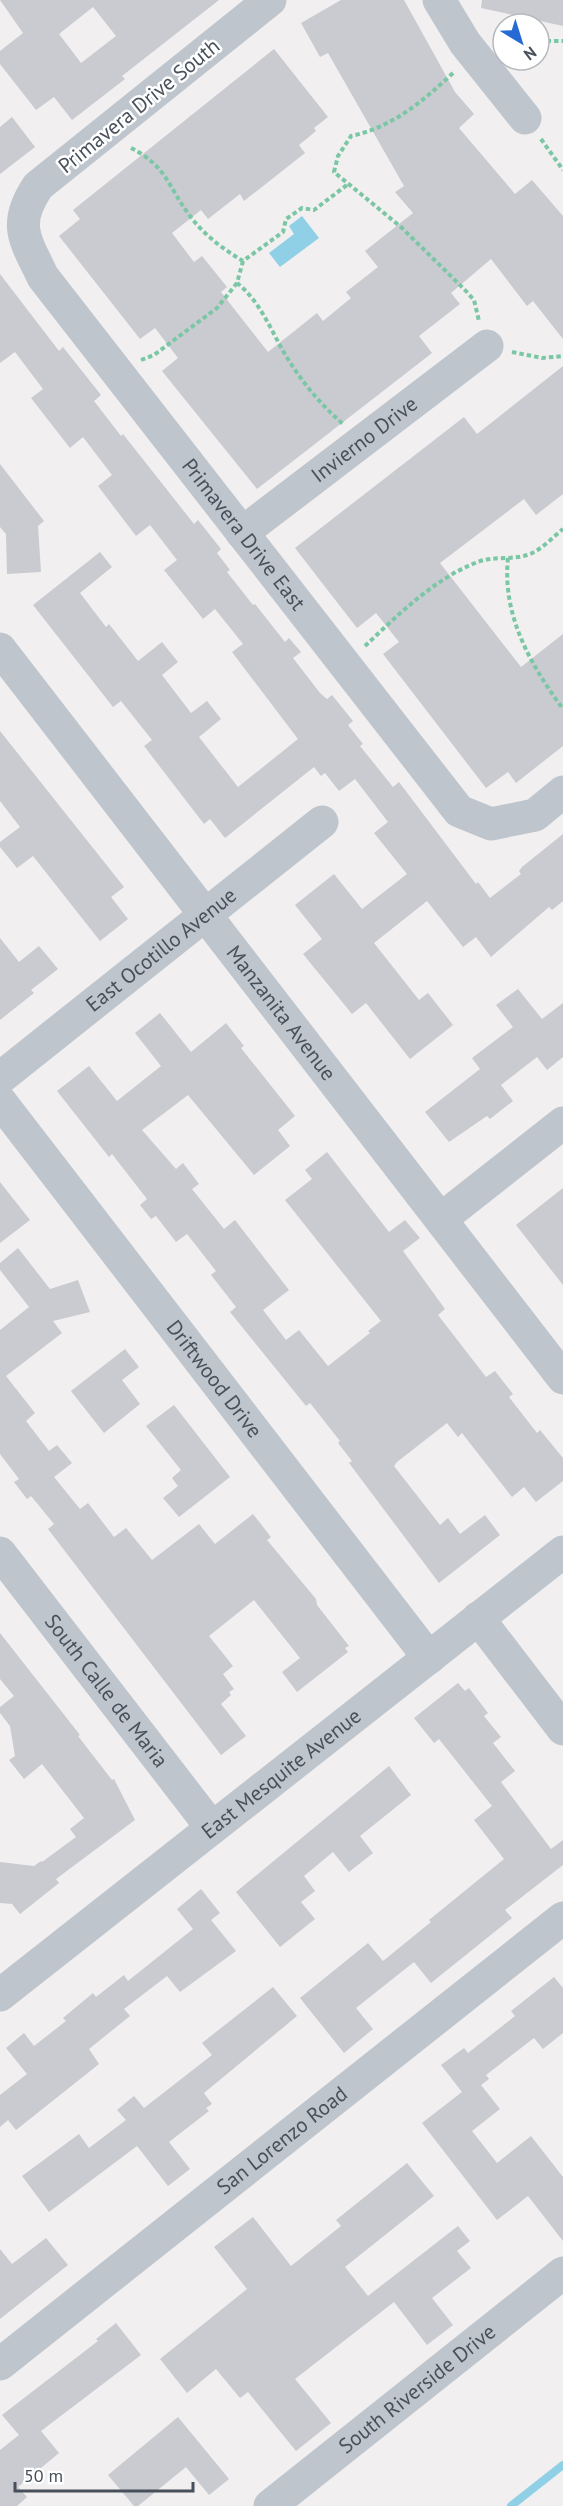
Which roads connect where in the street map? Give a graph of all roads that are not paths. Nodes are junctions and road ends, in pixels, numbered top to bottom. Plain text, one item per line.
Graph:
1 (270, 0) edge
2 (439, 0) edge
3 (525, 118) road end
4 (21, 221) joint
5 (487, 346) road end
6 (242, 533) junction
7 (0, 649) edge
8 (563, 792) edge
9 (322, 822) dead end
10 (205, 915) junction
11 (0, 1078) edge
12 (0, 1101) edge
13 (563, 1123) edge
14 (441, 1219) junction
15 (563, 1378) edge
16 (563, 1552) edge
17 (0, 1553) edge
18 (478, 1618) junction
19 (429, 1658) junction
20 (563, 1729) edge
21 (212, 1828) junction
22 (563, 1918) edge
23 (0, 1995) edge
24 (563, 2272) edge
25 (0, 2364) edge
26 (270, 2506) edge

1 - 4 street, Primavera Drive South
2 - 3 street
4 - 6 street, Primavera Drive East
5 - 6 street, Invierno Drive
6 - 8 street, Primavera Drive East
7 - 10 street, Manzanita Avenue
9 - 10 street, East Ocotillo Avenue
10 - 11 street, East Ocotillo Avenue
10 - 14 street, Manzanita Avenue
12 - 19 street, Driftwood Drive
13 - 14 street
14 - 15 street, Manzanita Avenue
16 - 18 street, East Mesquite Avenue
17 - 21 street, South Calle de Maria
18 - 19 street, East Mesquite Avenue
18 - 20 street
19 - 21 street, East Mesquite Avenue
21 - 23 street, East Mesquite Avenue
22 - 25 street, San Lorenzo Road
24 - 26 street, South Riverside Drive

